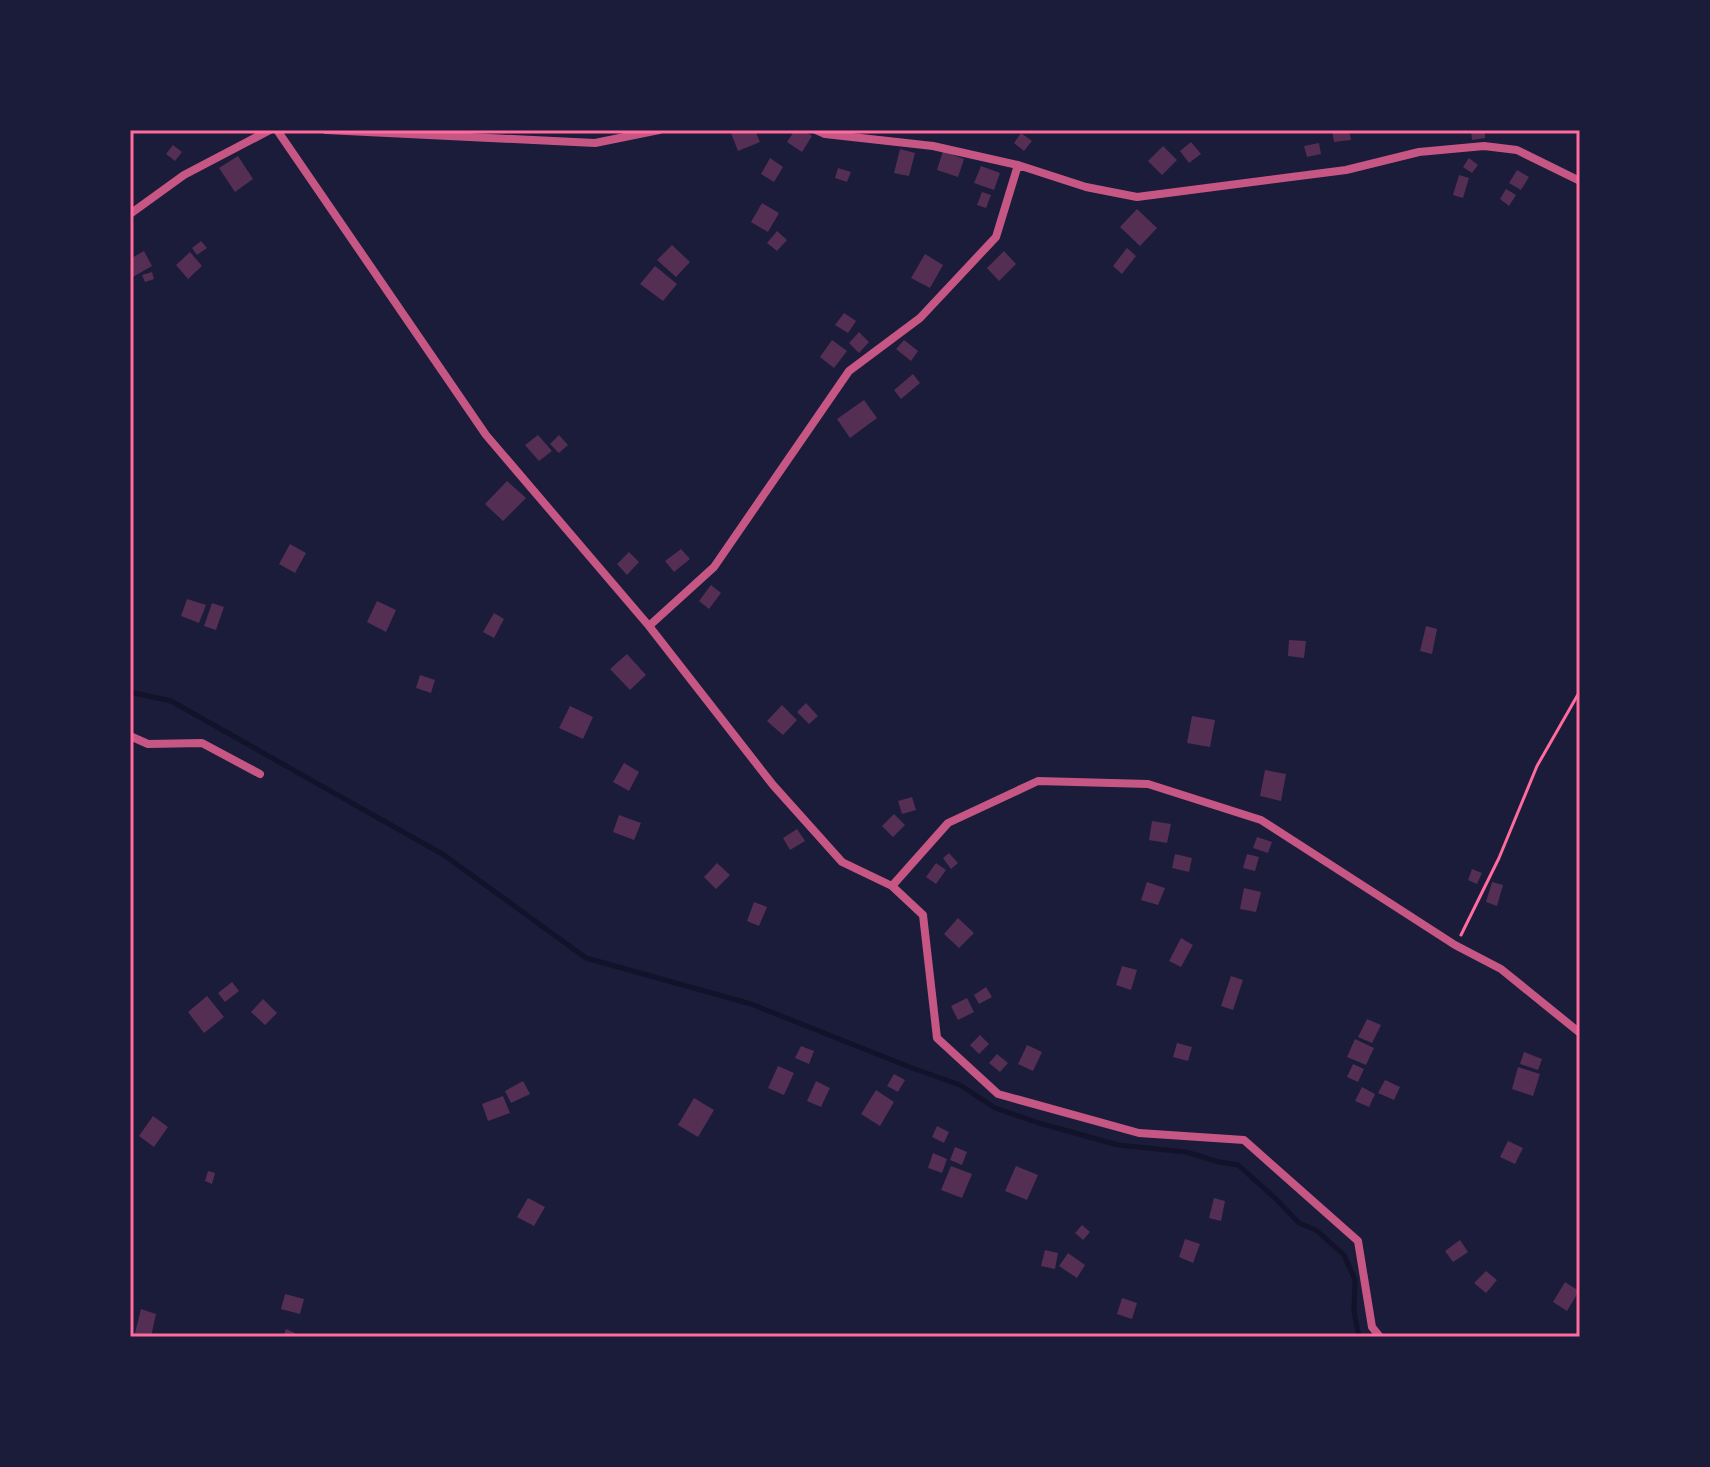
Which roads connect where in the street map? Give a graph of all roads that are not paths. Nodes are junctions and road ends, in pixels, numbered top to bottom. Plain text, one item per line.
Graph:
1 (270, 130) edge
2 (277, 130) edge
3 (326, 130) edge
4 (659, 130) edge
5 (816, 130) edge
6 (1018, 165) junction
7 (1580, 181) edge
8 (130, 214) edge
9 (649, 626) junction
10 (130, 736) edge
11 (260, 774) dead end
12 (892, 886) junction
13 (1580, 1033) edge
14 (1380, 1337) edge

1 - 8 street
2 - 9 street
3 - 4 street
5 - 6 street
6 - 7 street
6 - 9 street
9 - 12 street
10 - 11 street
12 - 13 street
12 - 14 street

